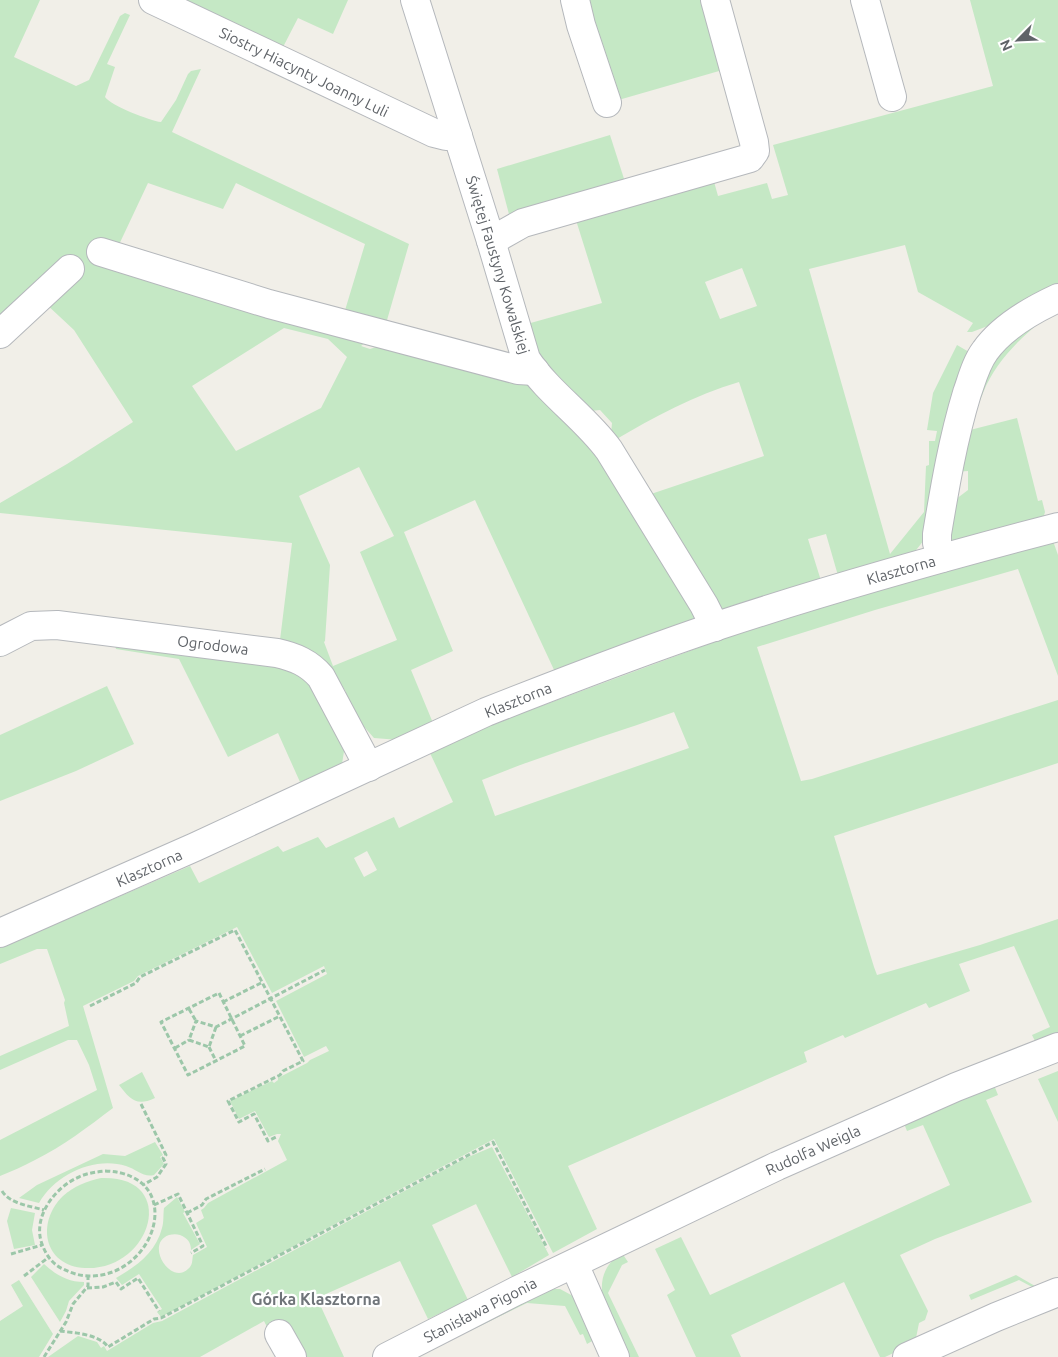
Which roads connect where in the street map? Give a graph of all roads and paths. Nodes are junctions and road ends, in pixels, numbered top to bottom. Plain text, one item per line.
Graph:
1 (153, 0) edge
2 (415, 0) edge
3 (575, 0) edge
4 (715, 0) edge
5 (866, 0) edge
6 (892, 97) dead end
7 (607, 103) dead end
8 (458, 136) junction
9 (491, 241) junction
10 (101, 252) dead end
11 (70, 268) dead end
12 (1058, 298) edge
13 (0, 334) edge
14 (535, 372) junction
15 (1058, 527) edge
16 (942, 558) junction
17 (715, 627) junction
18 (0, 642) edge
19 (369, 767) junction
20 (0, 933) edge
21 (325, 970) dead end
22 (262, 982) junction
23 (271, 998) junction
24 (223, 1002) junction
25 (90, 1006) dead end
26 (189, 1008) junction
27 (280, 1016) junction
28 (232, 1019) junction
29 (196, 1021) junction
30 (216, 1027) junction
31 (240, 1036) junction
32 (190, 1040) junction
33 (209, 1047) junction
34 (1058, 1047) edge
35 (175, 1048) junction
36 (216, 1061) junction
37 (141, 1104) dead end
38 (278, 1136) dead end
39 (265, 1169) dead end
40 (143, 1185) junction
41 (2, 1191) dead end
42 (154, 1205) junction
43 (44, 1210) junction
44 (187, 1213) junction
45 (42, 1245) junction
46 (11, 1254) dead end
47 (191, 1254) dead end
48 (49, 1257) junction
49 (567, 1267) junction
50 (24, 1276) dead end
51 (88, 1276) junction
52 (87, 1288) junction
53 (1058, 1292) edge
54 (159, 1311) dead end
55 (60, 1332) junction
56 (44, 1357) edge
57 (387, 1357) edge
58 (615, 1357) edge
59 (907, 1357) edge

1 - 8 street, Siostry Hiacynty Joanny Luli
2 - 8 street, Świętej Faustyny Kowalskiej
3 - 7 street
4 - 9 street
5 - 6 street
8 - 9 street, Świętej Faustyny Kowalskiej
9 - 14 street, Świętej Faustyny Kowalskiej
10 - 14 street
11 - 13 street
12 - 16 street
14 - 17 street, Świętej Faustyny Kowalskiej
15 - 16 street, Klasztorna
16 - 17 street, Klasztorna
17 - 19 street, Klasztorna
18 - 19 street, Ogrodowa
19 - 20 street, Klasztorna
21 - 23 path
22 - 23 path
22 - 24 path
22 - 25 path
23 - 27 path
23 - 28 path
24 - 26 path
24 - 28 path
26 - 29 path
26 - 35 path
27 - 31 path
27 - 38 path
28 - 30 path
28 - 31 path
29 - 30 path
29 - 32 path
30 - 33 path
31 - 36 path
32 - 33 path
32 - 35 path
33 - 36 path
34 - 49 street, Rudolfa Weigla
35 - 36 path
37 - 40 path
39 - 44 path
40 - 42 path
40 - 43 path
41 - 43 path
42 - 44 path
42 - 51 path
43 - 45 path
44 - 47 path
45 - 46 path
45 - 48 path
48 - 50 path
48 - 51 path
49 - 55 path
49 - 57 street, Stanisława Pigonia
49 - 58 street
51 - 52 path
52 - 54 path
52 - 55 path
53 - 59 street
55 - 56 path

